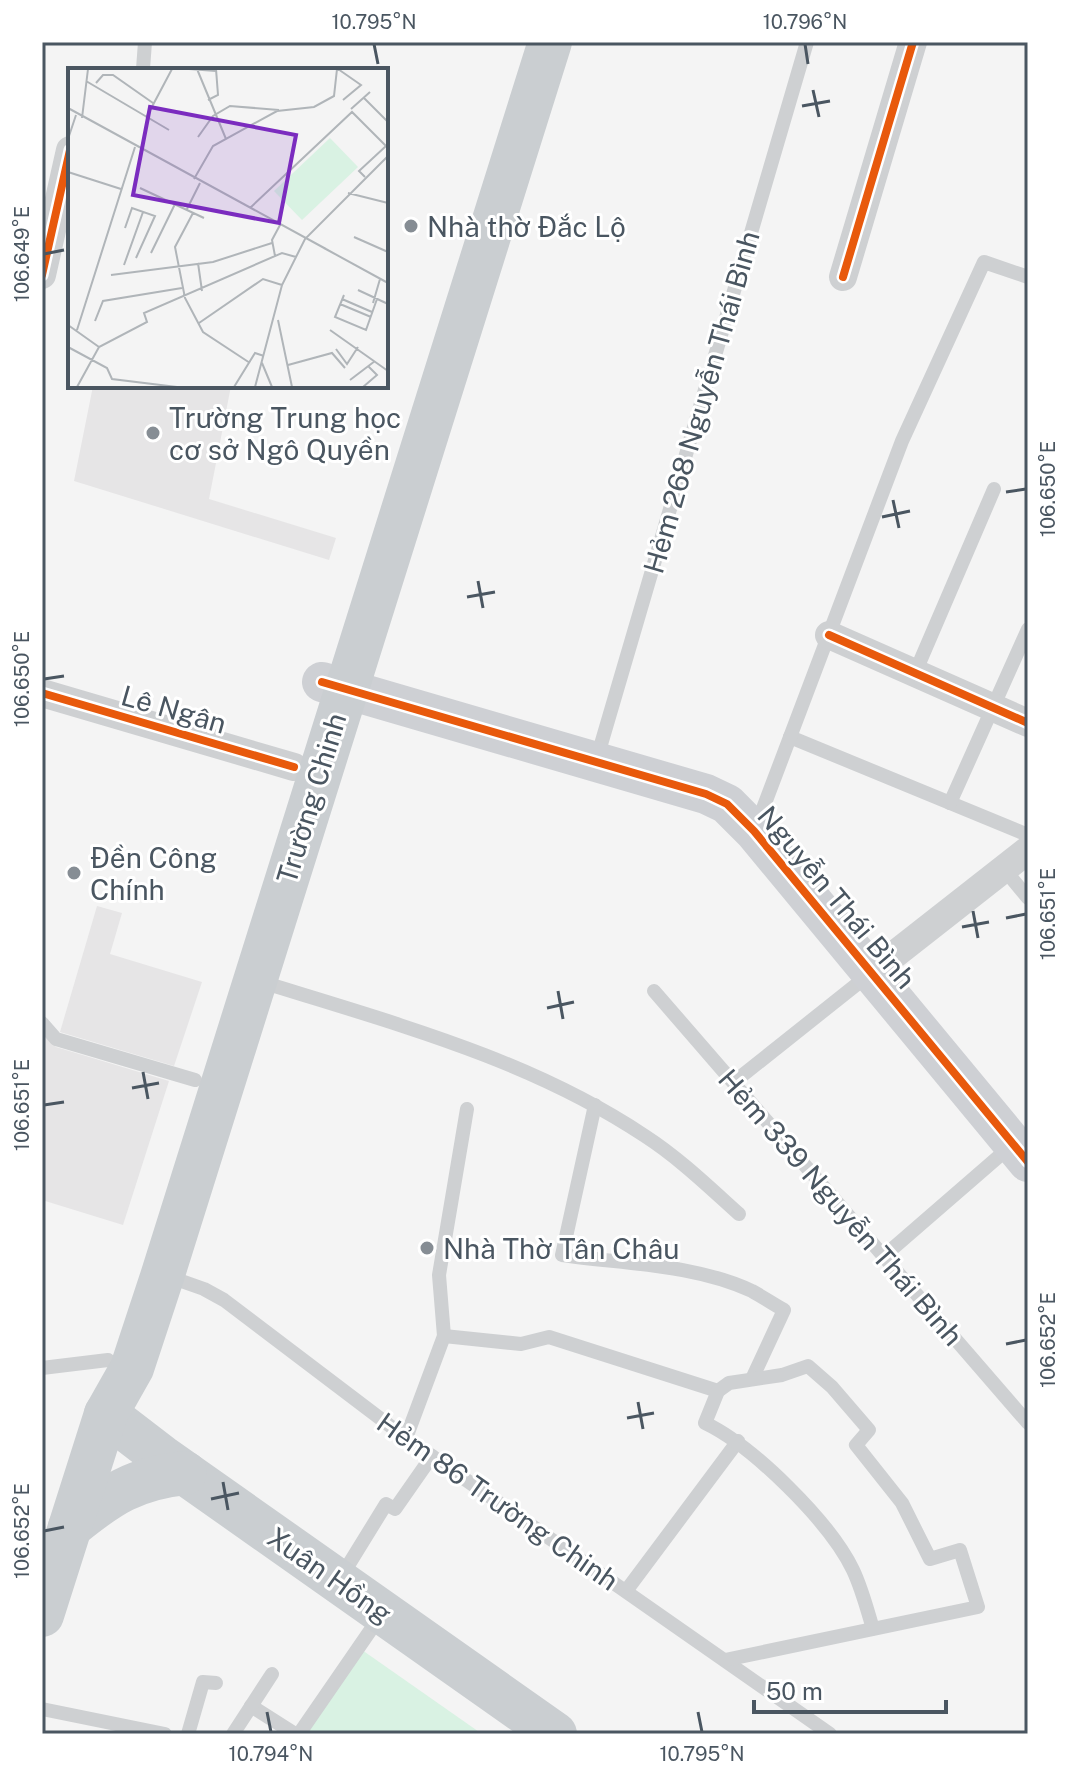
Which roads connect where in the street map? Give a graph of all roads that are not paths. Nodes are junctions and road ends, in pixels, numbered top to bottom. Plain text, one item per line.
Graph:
1 (145, 42) edge
2 (523, 42) edge
3 (550, 42) edge
4 (807, 42) edge
5 (913, 42) edge
6 (143, 68) edge
7 (68, 159) edge
8 (42, 275) edge
9 (843, 277) dead end
10 (1028, 277) edge
11 (994, 489) dead end
12 (1028, 629) edge
13 (829, 635) junction
14 (915, 673) junction
15 (333, 685) junction
16 (42, 693) edge
17 (993, 707) junction
18 (1028, 723) edge
19 (790, 737) junction
20 (596, 762) junction
21 (294, 767) junction
22 (950, 803) junction
23 (754, 831) junction
24 (1028, 835) edge
25 (1028, 850) edge
26 (1004, 869) junction
27 (1028, 898) edge
28 (871, 973) junction
29 (255, 980) junction
30 (654, 991) dead end
31 (42, 1023) edge
32 (734, 1082) junction
33 (208, 1084) junction
34 (595, 1105) junction
35 (467, 1109) dead end
36 (1023, 1146) edge
37 (739, 1214) dead end
38 (884, 1256) junction
39 (163, 1274) junction
40 (444, 1336) junction
41 (108, 1360) junction
42 (42, 1368) edge
43 (752, 1379) junction
44 (718, 1391) junction
45 (106, 1414) junction
46 (1028, 1422) edge
47 (406, 1438) junction
48 (738, 1441) junction
49 (432, 1456) junction
50 (185, 1473) junction
51 (70, 1527) junction
52 (339, 1581) junction
53 (626, 1591) junction
54 (45, 1592) edge
55 (383, 1612) junction
56 (873, 1629) junction
57 (725, 1660) junction
58 (272, 1674) dead end
59 (216, 1683) dead end
60 (251, 1706) junction
61 (42, 1709) edge
62 (165, 1734) edge
63 (188, 1734) edge
64 (233, 1734) edge
65 (297, 1734) edge
66 (555, 1734) edge
67 (830, 1734) edge

1 - 6 lane
2 - 15 main road, Trường Chinh
3 - 15 main road, Trường Chinh
4 - 20 lane, Hẻm 268 Nguyễn Thái Bình
5 - 9 street
7 - 8 street
10 - 13 lane
11 - 14 lane
12 - 17 lane
13 - 14 street
13 - 19 lane
14 - 17 street
15 - 20 street, Nguyễn Thái Bình
15 - 21 main road, Trường Chinh
15 - 29 main road, Trường Chinh
16 - 21 street, Lê Ngân
17 - 18 street
17 - 22 lane
19 - 22 lane
19 - 23 lane
20 - 23 street, Nguyễn Thái Bình
21 - 33 main road, Trường Chinh
22 - 24 lane
23 - 28 street, Nguyễn Thái Bình
25 - 26 street
26 - 27 lane
26 - 28 street
28 - 32 lane
28 - 36 street, Nguyễn Thái Bình
29 - 33 main road, Trường Chinh
29 - 34 lane
30 - 32 lane, Hẻm 339 Nguyễn Thái Bình
31 - 33 lane
32 - 38 lane, Hẻm 339 Nguyễn Thái Bình
33 - 39 main road, Trường Chinh
33 - 41 main road, Trường Chinh
34 - 37 lane
34 - 43 lane
35 - 40 lane
36 - 38 lane
38 - 46 lane, Hẻm 339 Nguyễn Thái Bình
39 - 45 main road, Trường Chinh
39 - 47 lane, Hẻm 86 Trường Chinh
40 - 44 lane
40 - 47 lane
41 - 42 lane
41 - 45 main road, Trường Chinh
43 - 44 lane
43 - 56 lane
44 - 48 lane
45 - 50 main road, Xuân Hồng
45 - 51 main road, Trường Chinh
47 - 49 lane, Hẻm 86 Trường Chinh
48 - 53 lane
48 - 56 lane
49 - 52 lane
49 - 53 lane, Hẻm 86 Trường Chinh
50 - 51 main road
50 - 52 main road, Xuân Hồng
51 - 54 main road, Trường Chinh
52 - 55 main road, Xuân Hồng
53 - 57 lane, Hẻm 86 Trường Chinh
55 - 65 lane
55 - 66 main road, Xuân Hồng
56 - 57 lane
57 - 67 lane, Hẻm 86 Trường Chinh
58 - 60 lane
59 - 63 lane
60 - 64 lane
60 - 65 lane
61 - 62 lane

